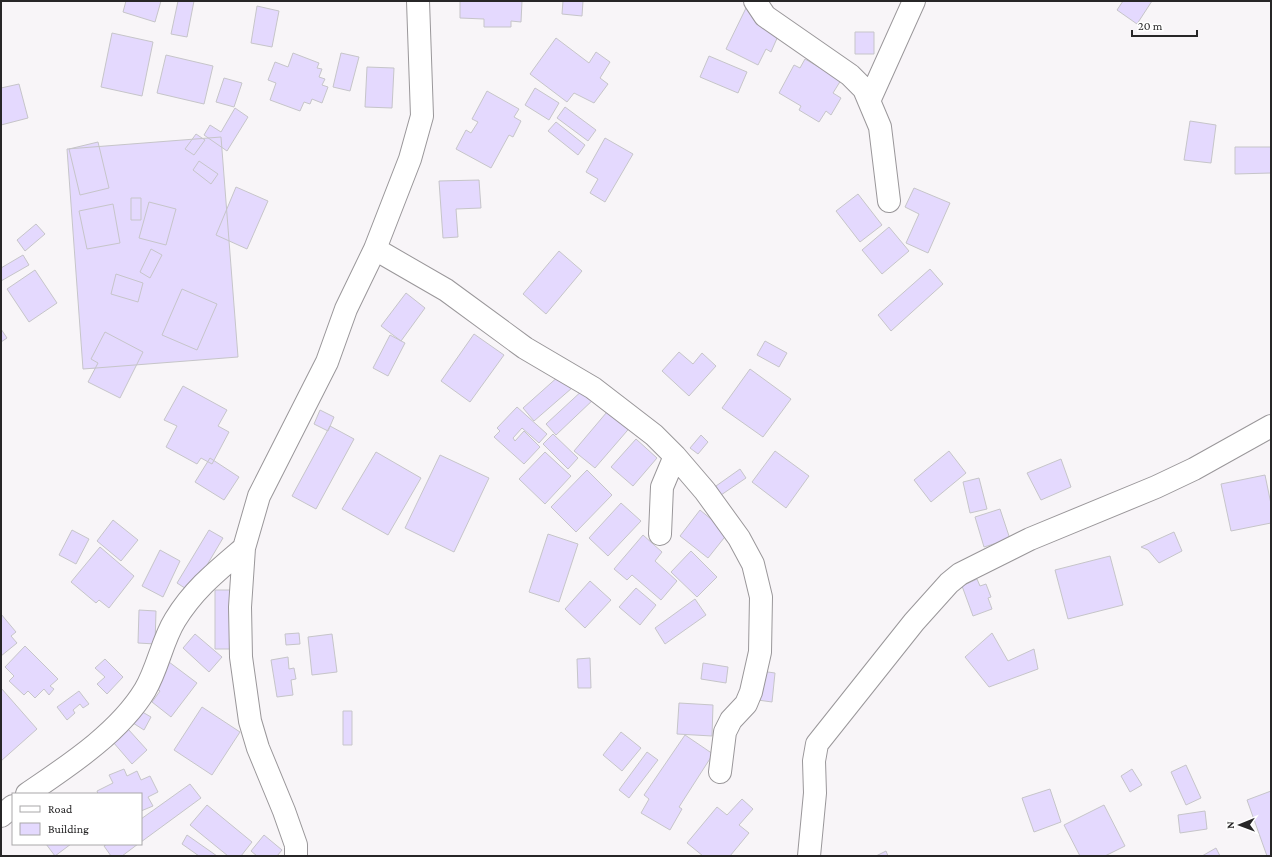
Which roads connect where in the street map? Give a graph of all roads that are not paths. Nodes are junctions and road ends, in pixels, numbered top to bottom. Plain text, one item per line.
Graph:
1 (418, 1) edge
2 (755, 1) edge
3 (914, 1) edge
4 (869, 101) junction
5 (889, 201) dead end
6 (375, 249) junction
7 (1271, 426) edge
8 (675, 456) junction
9 (660, 534) dead end
10 (244, 548) junction
11 (720, 772) dead end
12 (28, 793) edge
13 (12, 807) edge
14 (1, 816) edge
15 (296, 856) edge
16 (809, 856) edge

1 - 6 street
2 - 4 street
3 - 4 street
4 - 5 street
6 - 8 street
6 - 10 street
7 - 16 street
8 - 9 street
8 - 11 street
10 - 12 street
10 - 15 street
13 - 14 street

